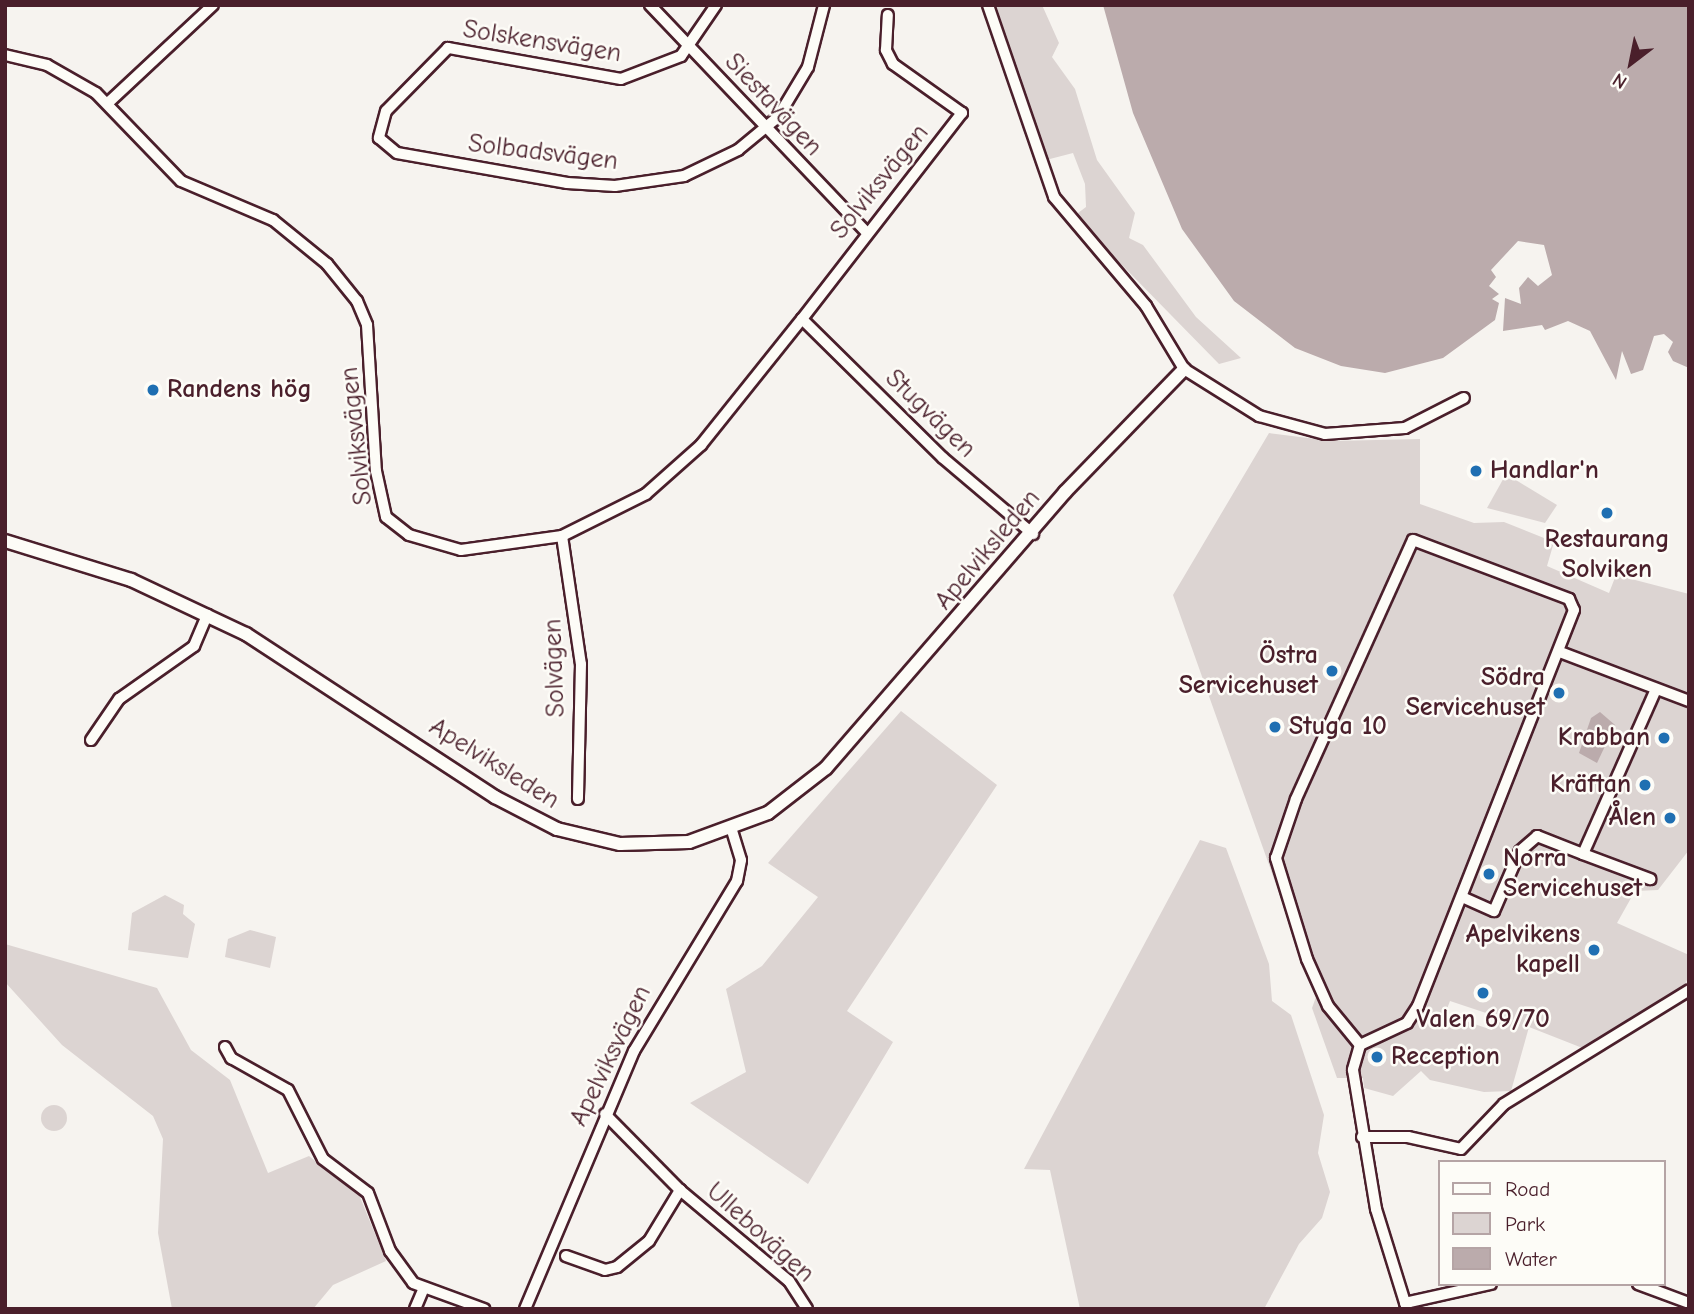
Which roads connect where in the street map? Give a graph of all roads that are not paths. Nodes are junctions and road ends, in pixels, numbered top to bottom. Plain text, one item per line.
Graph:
1 (650, 5) edge
2 (716, 5) edge
3 (824, 5) edge
4 (988, 5) edge
5 (212, 6) edge
6 (888, 15) dead end
7 (689, 47) junction
8 (5, 55) edge
9 (109, 102) junction
10 (769, 129) junction
11 (379, 138) joint
12 (866, 232) junction
13 (802, 319) junction
14 (1185, 369) junction
15 (1464, 398) dead end
16 (1033, 534) junction
17 (562, 536) junction
18 (5, 541) edge
19 (207, 615) junction
20 (1560, 652) junction
21 (1656, 689) junction
22 (1689, 701) edge
23 (91, 740) dead end
24 (578, 799) dead end
25 (732, 830) junction
26 (1583, 854) junction
27 (1650, 879) dead end
28 (1462, 897) junction
29 (1689, 990) edge
30 (1360, 1045) junction
31 (225, 1047) dead end
32 (605, 1114) junction
33 (1362, 1137) junction
34 (680, 1190) junction
35 (566, 1256) dead end
36 (1483, 1286) edge
37 (1643, 1286) edge
38 (423, 1290) junction
39 (1689, 1303) edge
40 (1406, 1306) edge
41 (415, 1309) edge
42 (484, 1309) edge
43 (525, 1309) edge
44 (807, 1309) edge

1 - 7 street, Siestavägen
2 - 7 street, Solskensvägen
3 - 10 street, Solbadsvägen
4 - 14 street
5 - 9 street
6 - 12 street, Solviksvägen
7 - 10 street, Siestavägen
7 - 11 street, Solskensvägen
8 - 9 street, Solviksvägen
9 - 17 street, Solviksvägen
10 - 11 street, Solbadsvägen
10 - 12 street, Siestavägen
12 - 13 street, Solviksvägen
13 - 16 street, Stugvägen
13 - 17 street, Solviksvägen
14 - 15 street
14 - 16 street, Apelviksleden
16 - 25 street, Apelviksleden
17 - 24 street, Solvägen
18 - 19 street, Apelviksleden
19 - 23 street
19 - 25 street, Apelviksleden
20 - 21 street
20 - 28 street
20 - 30 street
21 - 22 street
21 - 26 street
25 - 32 street, Apelviksvägen
26 - 27 street
26 - 28 street
28 - 30 street
29 - 33 street
30 - 33 street
31 - 38 street
32 - 34 street, Ullebovägen
32 - 43 street, Apelviksvägen
33 - 40 street
34 - 35 street, Ullebovägen
34 - 44 street, Ullebovägen
36 - 40 street
37 - 39 street
38 - 41 street
38 - 42 street

